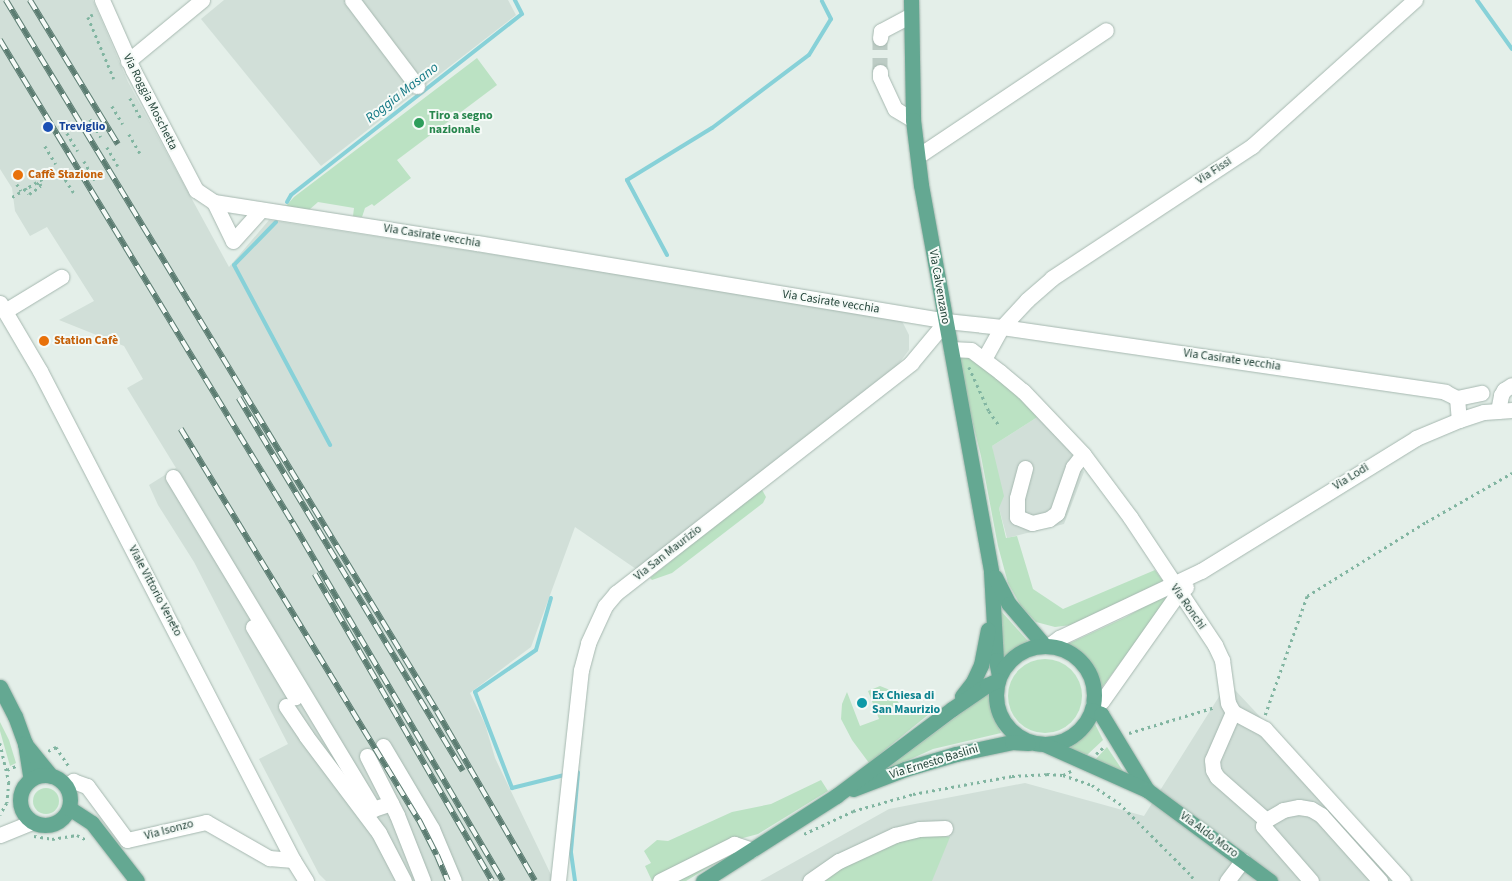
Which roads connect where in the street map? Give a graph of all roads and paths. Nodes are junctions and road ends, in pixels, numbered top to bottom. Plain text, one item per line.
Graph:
1 (102, 0) edge
2 (202, 0) edge
3 (352, 0) edge
4 (911, 0) edge
5 (1414, 0) edge
6 (911, 16) junction
7 (97, 23) dead end
8 (1106, 30) dead end
9 (880, 38) dead end
10 (128, 61) junction
11 (880, 72) tunnel mouth
12 (114, 79) dead end
13 (418, 86) dead end
14 (128, 92) dead end
15 (112, 106) dead end
16 (90, 118) dead end
17 (141, 119) dead end
18 (913, 120) junction
19 (123, 124) dead end
20 (67, 133) dead end
21 (129, 134) dead end
22 (101, 137) dead end
23 (45, 146) dead end
24 (107, 147) dead end
25 (78, 151) dead end
26 (140, 153) dead end
27 (918, 156) junction
28 (84, 161) dead end
29 (56, 164) dead end
30 (118, 166) dead end
31 (62, 174) dead end
32 (45, 177) dead end
33 (95, 180) dead end
34 (17, 184) dead end
35 (36, 185) dead end
36 (26, 188) junction
37 (21, 191) junction
38 (74, 193) dead end
39 (12, 197) dead end
40 (210, 201) junction
41 (261, 210) junction
42 (61, 277) dead end
43 (2, 307) edge
44 (946, 321) junction
45 (1002, 327) junction
46 (956, 349) junction
47 (984, 359) junction
48 (1512, 385) edge
49 (1481, 393) dead end
50 (1457, 398) junction
51 (1505, 410) edge
52 (1459, 420) junction
53 (1000, 427) dead end
54 (1083, 454) junction
55 (1025, 468) dead end
56 (1512, 473) edge
57 (991, 571) junction
58 (1176, 589) junction
59 (993, 599) junction
60 (1047, 646) junction
61 (998, 678) junction
62 (0, 687) edge
63 (0, 705) edge
64 (286, 706) dead end
65 (1092, 707) junction
66 (1230, 708) junction
67 (952, 710) junction
68 (15, 716) junction
69 (1263, 718) dead end
70 (1114, 738) junction
71 (0, 743) edge
72 (25, 743) junction
73 (1040, 744) junction
74 (384, 746) dead end
75 (367, 756) dead end
76 (332, 761) junction
77 (1086, 764) junction
78 (1063, 775) junction
79 (51, 776) junction
80 (31, 779) junction
81 (66, 786) junction
82 (1147, 790) junction
83 (836, 796) junction
84 (391, 803) junction
85 (69, 808) junction
86 (0, 815) edge
87 (1266, 820) junction
88 (59, 821) junction
89 (92, 822) junction
90 (945, 828) dead end
91 (32, 829) junction
92 (0, 835) edge
93 (800, 836) dead end
94 (91, 844) dead end
95 (752, 850) junction
96 (293, 860) junction
97 (1243, 860) junction
98 (137, 881) edge
99 (306, 881) edge
100 (404, 881) edge
101 (423, 881) edge
102 (454, 881) edge
103 (558, 881) edge
104 (660, 881) edge
105 (703, 881) edge
106 (810, 881) edge
107 (1194, 881) edge
108 (1227, 881) edge
109 (1270, 881) edge
110 (1311, 881) edge
111 (1380, 881) edge
112 (1403, 881) edge

1 - 10 street, Via Roggia Moschetta
2 - 10 street
3 - 13 street
4 - 6 main road, Via Calvenzano
5 - 45 street, Via Fissi
6 - 9 street
6 - 18 main road, Via Calvenzano
7 - 12 path
8 - 27 street
10 - 40 street, Via Roggia Moschetta
11 - 18 street
14 - 17 path
15 - 19 path
16 - 22 path
18 - 27 main road, Via Calvenzano
20 - 25 path
21 - 26 path
23 - 29 path
24 - 30 path
27 - 44 main road, Via Calvenzano
28 - 33 path
31 - 38 path
32 - 36 path
34 - 37 path
35 - 36 path
36 - 37 path
37 - 39 path
40 - 41 street, Via Casirate vecchia
40 - 41 street, Via Roggia Moschetta
41 - 44 street, Via Casirate vecchia
42 - 43 street
43 - 96 street, Viale Vittorio Veneto
44 - 45 street, Via Casirate vecchia
44 - 46 main road, Via Calvenzano
44 - 103 street, Via San Maurizio
45 - 47 street, Via Fissi
45 - 50 street, Via Casirate vecchia
46 - 47 street, Via Ronchi
46 - 53 path
46 - 57 main road, Via Calvenzano
47 - 54 street, Via Ronchi
48 - 51 street
49 - 50 street
50 - 52 street
51 - 52 street, Via Lodi
52 - 58 street, Via Lodi
54 - 55 street
54 - 58 street, Via Ronchi
56 - 69 path
57 - 59 main road, Via Calvenzano
57 - 60 main road, Via Calvenzano
58 - 60 street, Via Lodi
58 - 65 street, Via Lodi
58 - 66 street, Via Ronchi
59 - 61 main road, Via Calvenzano
59 - 67 main road
60 - 61 main road
60 - 65 main road
61 - 67 main road, Via Ernesto Baslini
61 - 73 main road
62 - 68 main road
63 - 68 street
64 - 76 street
65 - 70 main road, Via Aldo Moro
65 - 73 main road
66 - 70 path
66 - 87 street
66 - 112 street
67 - 83 main road, Via Ernesto Baslini
68 - 72 main road
70 - 77 path
70 - 82 main road, Via Aldo Moro
71 - 86 path
72 - 79 main road
72 - 80 main road
73 - 77 main road, Via Aldo Moro
73 - 83 main road, Via Ernesto Baslini
74 - 102 street
75 - 84 street
76 - 84 street
76 - 100 street
77 - 78 path
77 - 82 main road, Via Aldo Moro
78 - 93 path
78 - 107 path
79 - 80 main road
79 - 81 main road
80 - 91 main road
81 - 85 main road
81 - 96 street, Via Isonzo
82 - 97 main road, Via Aldo Moro
83 - 95 main road, Via Ernesto Baslini
84 - 101 street
85 - 88 main road
85 - 89 main road
87 - 110 street
87 - 111 street
88 - 89 main road
88 - 91 main road
89 - 98 main road
90 - 106 street
91 - 92 street
91 - 94 path
95 - 104 street
95 - 105 main road, Via Ernesto Baslini
96 - 99 street, Viale Vittorio Veneto
97 - 108 street
97 - 109 main road, Via Aldo Moro

